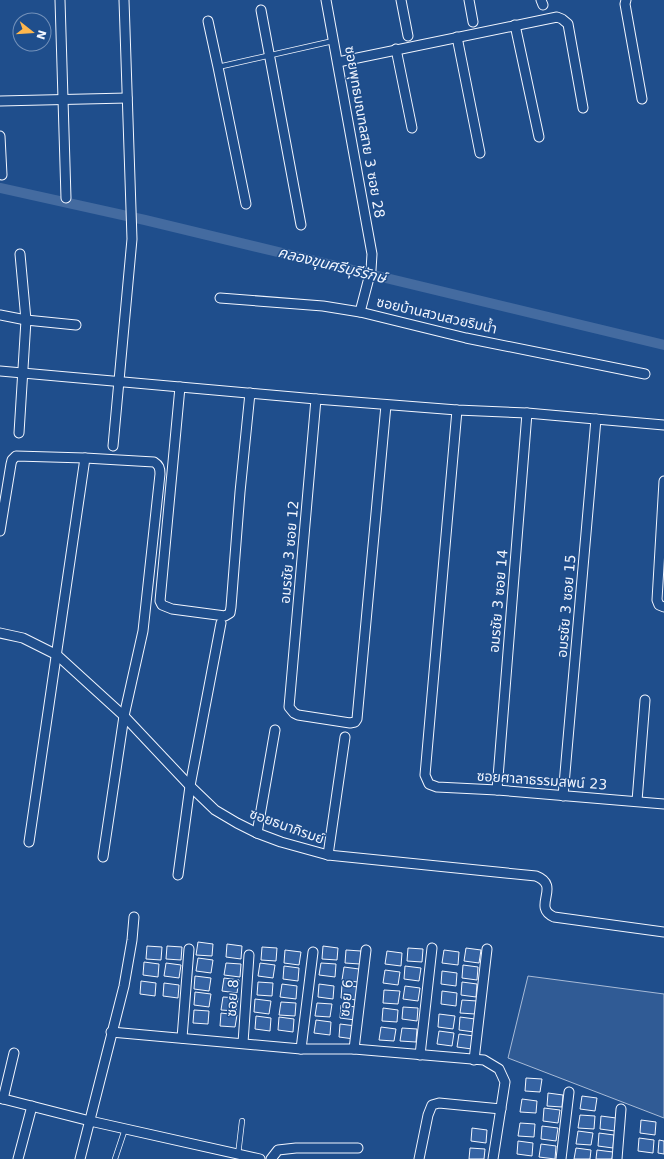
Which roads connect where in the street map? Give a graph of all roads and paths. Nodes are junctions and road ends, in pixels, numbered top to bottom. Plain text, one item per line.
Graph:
1 (60, 0) edge
2 (124, 0) edge
3 (326, 0) edge
4 (401, 0) edge
5 (469, 0) edge
6 (626, 0) edge
7 (261, 10) dead end
8 (208, 21) dead end
9 (473, 22) dead end
10 (515, 26) junction
11 (408, 36) dead end
12 (457, 37) junction
13 (334, 40) junction
14 (396, 49) junction
15 (270, 55) junction
16 (338, 62) junction
17 (218, 67) junction
18 (127, 98) junction
19 (642, 99) dead end
20 (0, 101) edge
21 (63, 101) junction
22 (583, 108) dead end
23 (412, 128) dead end
24 (0, 136) edge
25 (539, 137) dead end
26 (480, 153) dead end
27 (2, 175) dead end
28 (66, 198) dead end
29 (246, 204) dead end
30 (301, 225) dead end
31 (20, 254) dead end
32 (220, 298) dead end
33 (360, 312) junction
34 (0, 314) edge
35 (26, 320) junction
36 (76, 325) dead end
37 (0, 371) edge
38 (22, 373) junction
39 (645, 374) dead end
40 (118, 381) junction
41 (180, 387) junction
42 (250, 393) junction
43 (316, 399) junction
44 (386, 405) junction
45 (457, 410) junction
46 (527, 413) junction
47 (596, 419) junction
48 (664, 425) edge
49 (19, 433) dead end
50 (113, 446) dead end
51 (85, 458) junction
52 (664, 481) edge
53 (0, 531) edge
54 (664, 606) edge
55 (221, 623) dead end
56 (0, 633) edge
57 (57, 655) junction
58 (645, 700) dead end
59 (124, 716) junction
60 (275, 730) dead end
61 (345, 737) dead end
62 (190, 786) junction
63 (497, 790) junction
64 (563, 796) junction
65 (637, 801) junction
66 (664, 804) edge
67 (257, 833) junction
68 (29, 842) dead end
69 (328, 855) junction
70 (103, 857) dead end
71 (178, 875) dead end
72 (134, 917) dead end
73 (664, 932) edge
74 (432, 948) dead end
75 (189, 949) dead end
76 (487, 949) dead end
77 (366, 950) dead end
78 (313, 952) dead end
79 (249, 955) dead end
80 (111, 1032) junction
81 (182, 1038) junction
82 (243, 1043) junction
83 (301, 1048) junction
84 (354, 1049) junction
85 (14, 1053) dead end
86 (420, 1055) junction
87 (474, 1060) junction
88 (569, 1092) dead end
89 (2, 1099) edge
90 (32, 1106) junction
91 (501, 1109) junction
92 (622, 1109) dead end
93 (90, 1121) junction
94 (242, 1121) dead end
95 (125, 1129) junction
96 (358, 1148) dead end
97 (238, 1155) junction
98 (18, 1159) edge
99 (80, 1159) edge
100 (115, 1159) edge
101 (260, 1159) edge
102 (271, 1159) edge
103 (419, 1159) edge
104 (493, 1159) edge
105 (561, 1159) edge
106 (617, 1159) edge

1 - 21 street
2 - 18 street
3 - 13 street, ซอยพุทธมณฑลสาย 3 ซอย 28
4 - 11 street
5 - 9 street
6 - 19 street
7 - 15 street
8 - 17 street
10 - 12 street
10 - 22 street
10 - 25 street
12 - 14 street
12 - 26 street
13 - 15 lane
13 - 16 street, ซอยพุทธมณฑลสาย 3 ซอย 28
14 - 16 street
14 - 23 street
15 - 17 lane
15 - 30 street
16 - 33 street, ซอยพุทธมณฑลสาย 3 ซอย 28
17 - 29 street
18 - 21 street
18 - 40 street
20 - 21 street
21 - 28 street
24 - 27 street
31 - 35 street
32 - 33 street, ซอยบ้านสวนสวยริมน้ำ
33 - 39 street, ซอยบ้านสวนสวยริมน้ำ
34 - 35 street
35 - 36 street
35 - 38 street
37 - 38 street
38 - 40 street
38 - 49 street
40 - 41 street
40 - 50 street
41 - 42 street
41 - 42 street
42 - 43 street
43 - 44 street
43 - 44 street, อมรชัย 3 ซอย 12
44 - 45 street
45 - 46 street
45 - 63 street, ซอยศาลาธรรมสพน์ 23
46 - 47 street
46 - 63 street, อมรชัย 3 ซอย 14
47 - 48 street
47 - 64 street, อมรชัย 3 ซอย 15
51 - 53 street
51 - 57 street
51 - 59 street
52 - 54 street
55 - 62 street
56 - 57 street, ซอยธนาภิรมย์
57 - 59 street, ซอยธนาภิรมย์
57 - 68 street
58 - 65 street
59 - 62 street, ซอยธนาภิรมย์
59 - 70 street
60 - 67 street
61 - 69 street
62 - 67 street, ซอยธนาภิรมย์
62 - 71 street
63 - 64 street, ซอยศาลาธรรมสพน์ 23
64 - 65 street, ซอยศาลาธรรมสพน์ 23
65 - 66 street, ซอยศาลาธรรมสพน์ 23
67 - 69 street, ซอยธนาภิรมย์
69 - 73 street, ซอยธนาภิรมย์
72 - 80 street
74 - 86 street
75 - 81 street
76 - 87 street
77 - 84 street, ซอย 6
78 - 83 street
79 - 82 street, ซอย 8
80 - 81 street
80 - 93 street
81 - 82 street
82 - 83 street
83 - 84 street
84 - 86 street
85 - 89 street
86 - 87 street
87 - 91 street
88 - 105 street
89 - 90 street
90 - 93 street
90 - 98 street
91 - 103 street
91 - 104 street
92 - 106 street
93 - 95 street
93 - 99 street
94 - 97 lane
95 - 97 street
95 - 100 lane
96 - 102 street
97 - 101 street

